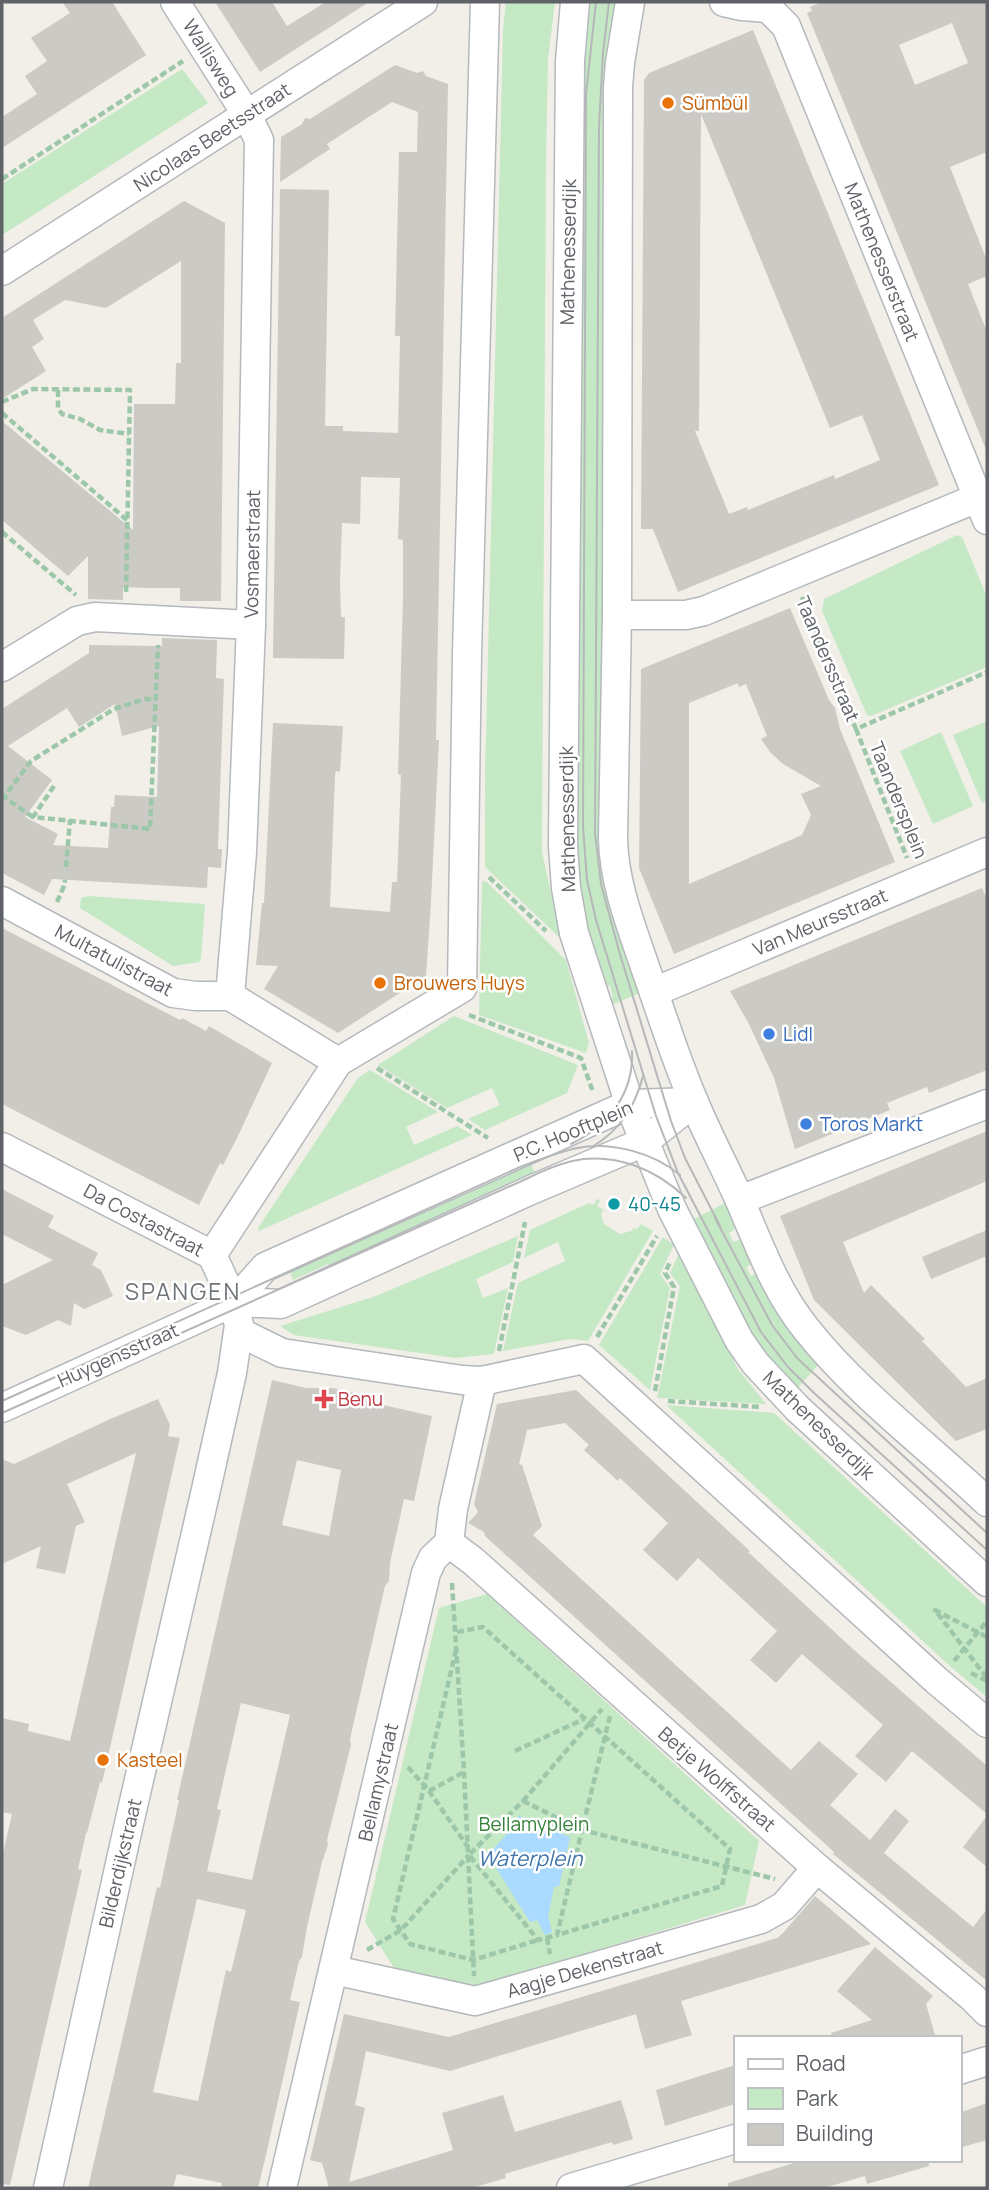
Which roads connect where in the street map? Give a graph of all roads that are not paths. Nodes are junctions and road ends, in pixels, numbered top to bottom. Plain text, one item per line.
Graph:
1 (175, 2) edge
2 (423, 2) edge
3 (485, 2) edge
4 (575, 2) edge
5 (630, 2) edge
6 (724, 2) edge
7 (773, 5) edge
8 (247, 115) junction
9 (2, 271) edge
10 (984, 504) edge
11 (617, 615) junction
12 (251, 625) junction
13 (2, 667) edge
14 (987, 852) edge
15 (2, 901) edge
16 (654, 992) junction
17 (230, 996) junction
18 (338, 1062) junction
19 (694, 1102) junction
20 (630, 1104) junction
21 (987, 1104) edge
22 (644, 1142) junction
23 (2, 1147) edge
24 (740, 1200) junction
25 (212, 1255) junction
26 (234, 1302) junction
27 (239, 1332) junction
28 (482, 1381) junction
29 (2, 1408) edge
30 (986, 1498) edge
31 (449, 1544) junction
32 (987, 1582) edge
33 (987, 1723) edge
34 (809, 1876) junction
35 (334, 1970) junction
36 (987, 2012) edge
37 (987, 2061) edge
38 (961, 2069) edge
39 (734, 2139) edge
40 (48, 2188) edge
41 (282, 2188) edge
42 (571, 2188) edge

1 - 8 street, Wallisweg
2 - 8 street, Nicolaas Beetsstraat
3 - 18 street
4 - 20 street, Mathenesserdijk
5 - 11 street
6 - 7 street
7 - 10 street, Mathenesserstraat
8 - 9 street, Nicolaas Beetsstraat
8 - 12 street, Vosmaerstraat
10 - 11 street, Taandersstraat
11 - 16 street
12 - 13 street
12 - 17 street, Vosmaerstraat
14 - 16 street, Van Meursstraat
15 - 17 street, Multatulistraat
16 - 19 street
17 - 18 street
18 - 25 street
19 - 20 street, P.C. Hooftplein
19 - 22 street, P.C. Hooftplein
19 - 24 street
20 - 22 street, Mathenesserdijk
20 - 26 street, P.C. Hooftplein
21 - 24 street
22 - 26 street, P.C. Hooftplein
22 - 32 street, Mathenesserdijk
23 - 25 street, Da Costastraat
24 - 30 street
25 - 26 street, Da Costastraat
26 - 27 street, Da Costastraat
26 - 29 street, Huygensstraat
27 - 28 street
27 - 40 street, Bilderdijkstraat
28 - 31 street
28 - 33 street
31 - 34 street, Betje Wolffstraat
31 - 35 street, Bellamystraat
34 - 35 street, Aagje Dekenstraat
34 - 36 street, Betje Wolffstraat
35 - 41 street, Bellamystraat
37 - 38 street
39 - 42 street

